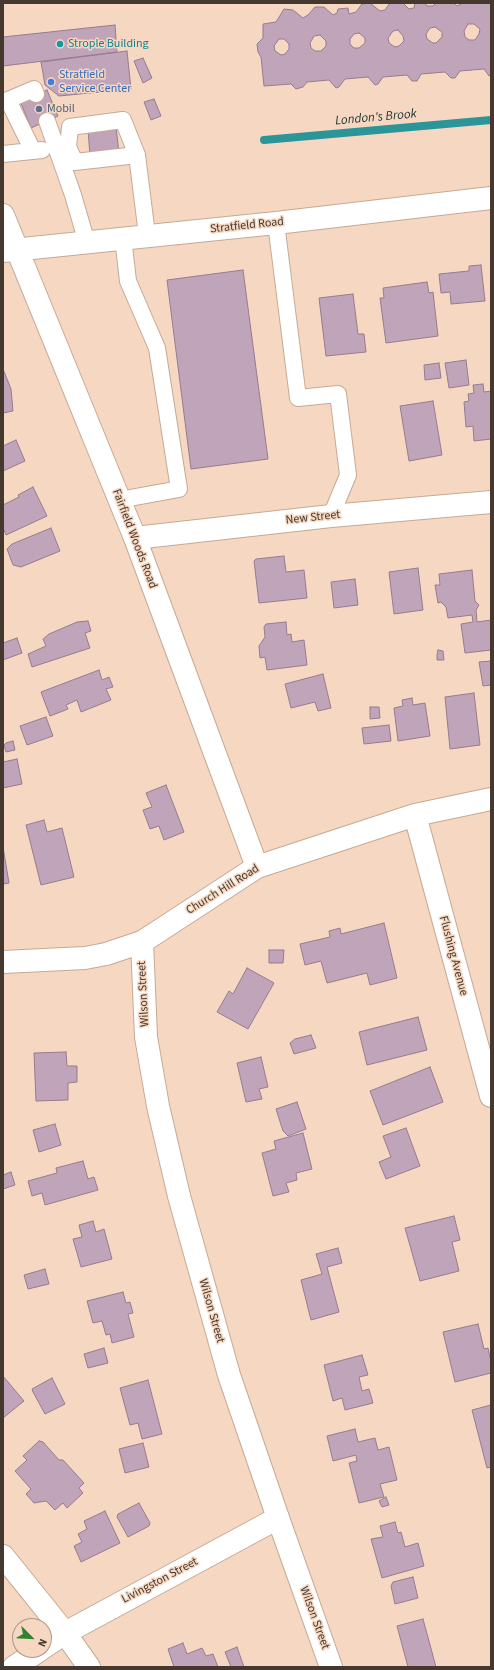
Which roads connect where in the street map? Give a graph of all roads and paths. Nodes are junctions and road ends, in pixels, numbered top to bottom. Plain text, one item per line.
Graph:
1 (36, 94) dead end
2 (6, 100) edge
3 (47, 121) dead end
4 (62, 147) junction
5 (33, 151) junction
6 (3, 154) edge
7 (137, 155) junction
8 (491, 198) edge
9 (3, 215) edge
10 (276, 223) junction
11 (147, 236) junction
12 (123, 238) junction
13 (87, 243) junction
14 (10, 250) edge
15 (120, 500) junction
16 (491, 502) edge
17 (331, 516) junction
18 (135, 538) junction
19 (491, 799) edge
20 (415, 815) junction
21 (257, 867) junction
22 (142, 942) junction
23 (3, 962) edge
24 (491, 1096) edge
25 (278, 1518) junction
26 (3, 1556) edge
27 (65, 1633) junction
28 (52, 1642) edge
29 (28, 1658) edge
30 (14, 1667) edge
31 (89, 1667) edge
32 (331, 1667) edge

1 - 2 lane
2 - 5 lane
3 - 4 lane
4 - 5 lane
4 - 7 lane
4 - 7 lane
4 - 13 lane
5 - 6 lane
7 - 11 lane
8 - 10 main road, Stratfield Road
9 - 14 main road, Fairfield Woods Road
10 - 11 main road, Stratfield Road
10 - 17 lane
11 - 12 main road, Stratfield Road
12 - 13 main road, Stratfield Road
12 - 15 lane
13 - 14 main road, Stratfield Road
14 - 15 main road, Fairfield Woods Road
15 - 18 main road, Fairfield Woods Road
16 - 17 main road, New Street
17 - 18 main road, New Street
18 - 21 main road, Fairfield Woods Road
19 - 20 main road, Church Hill Road
20 - 21 main road, Church Hill Road
20 - 24 main road, Flushing Avenue
21 - 22 main road, Church Hill Road
22 - 23 main road, Church Hill Road
22 - 25 main road, Wilson Street
25 - 27 main road, Livingston Street
25 - 32 main road, Wilson Street
26 - 27 main road
27 - 28 main road, Livingston Street
27 - 31 main road
29 - 30 main road

